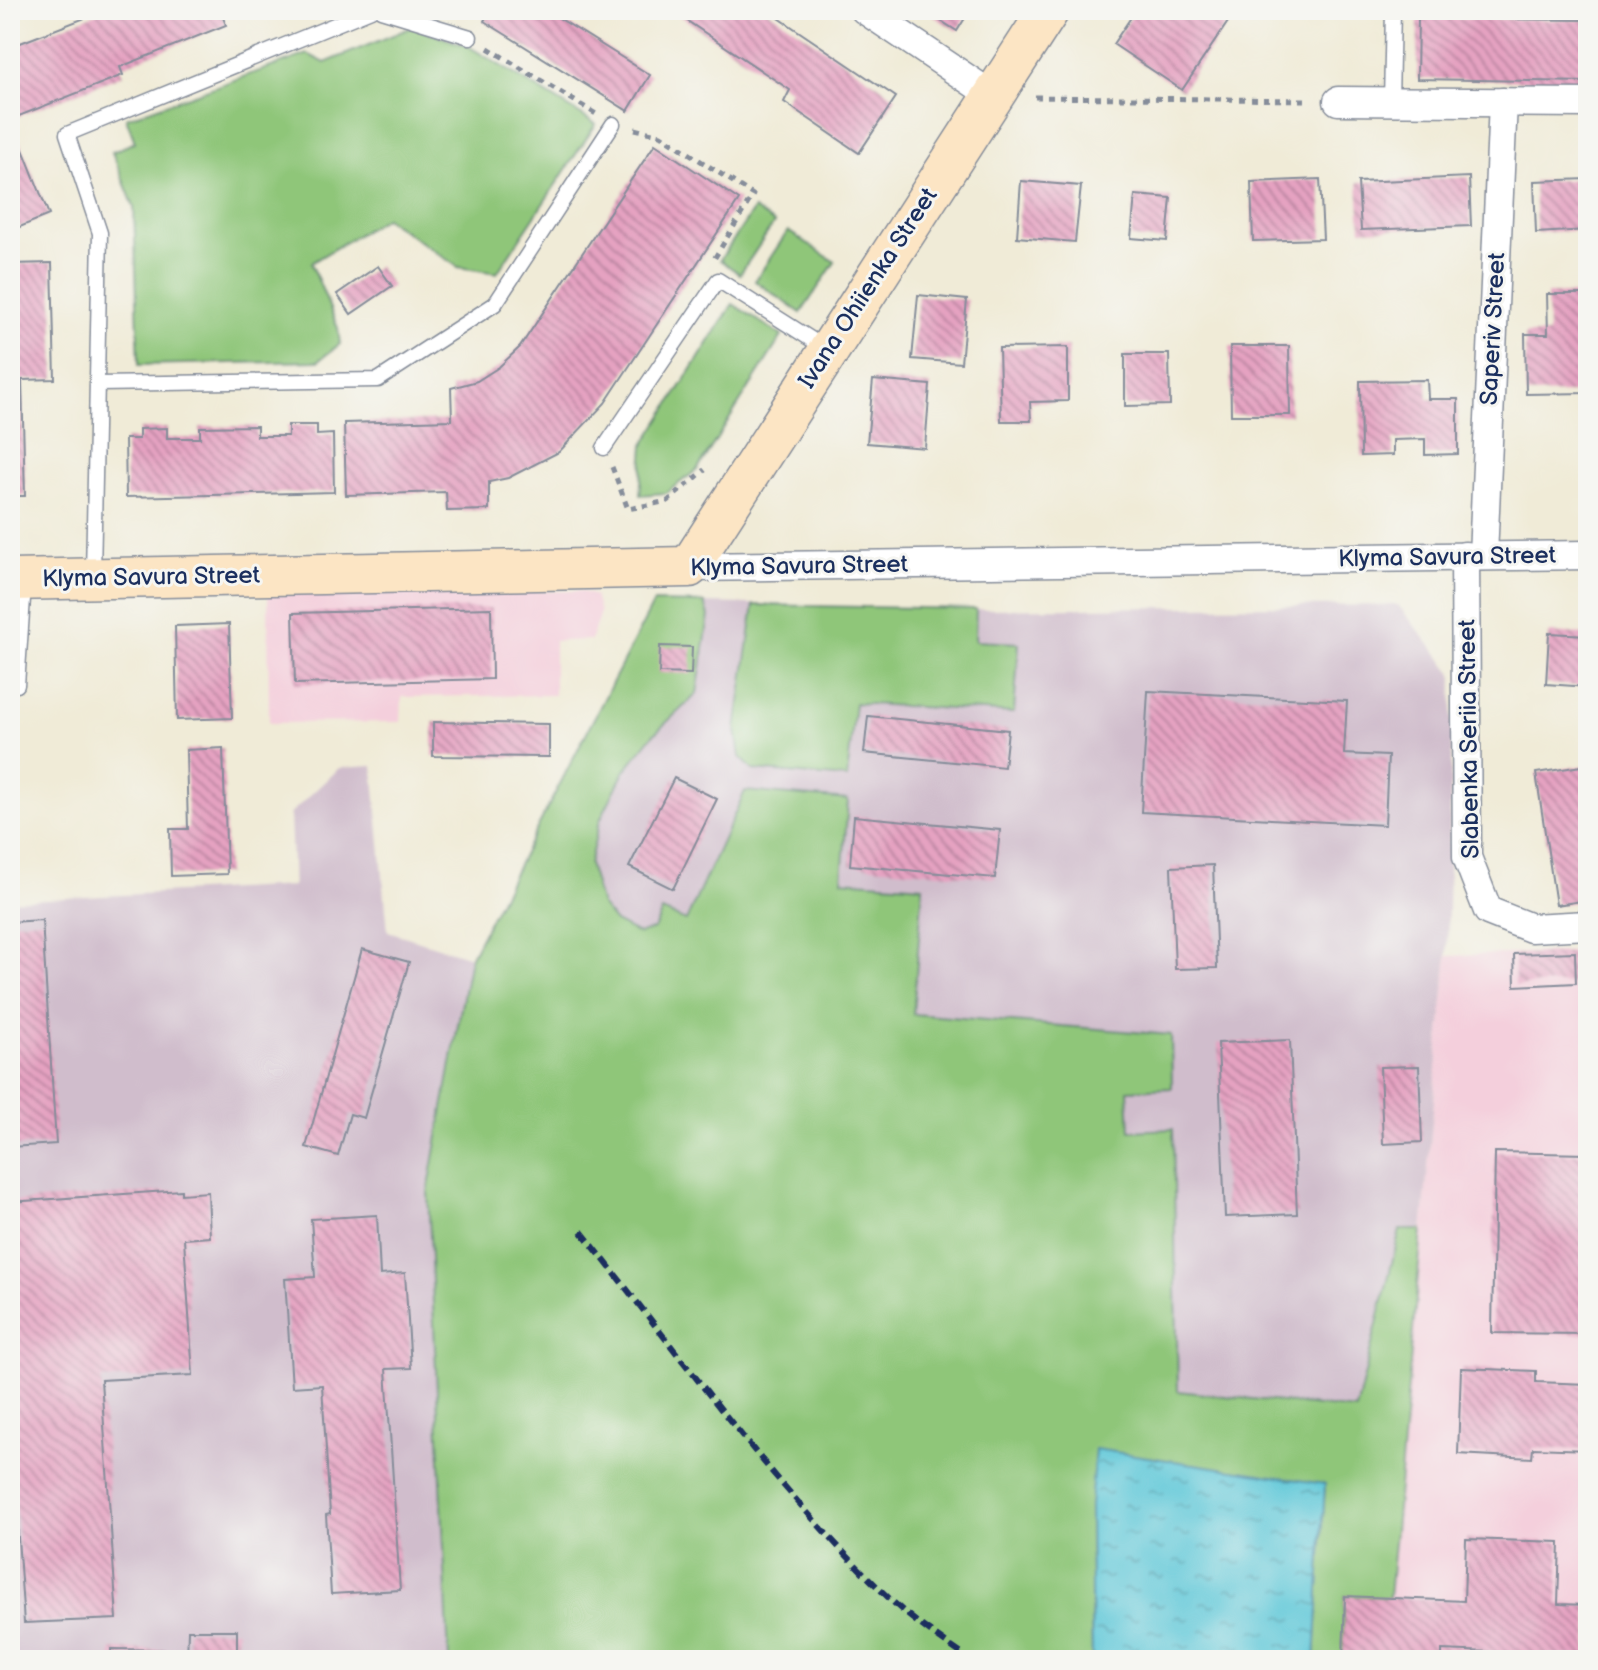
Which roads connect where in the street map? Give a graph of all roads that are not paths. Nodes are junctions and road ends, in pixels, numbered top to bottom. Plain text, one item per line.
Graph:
1 (371, 10) edge
2 (381, 10) edge
3 (1049, 10) edge
4 (1393, 10) edge
5 (872, 12) edge
6 (470, 37) road end
7 (993, 96) junction
8 (1338, 101) road end
9 (1391, 101) junction
10 (1503, 102) junction
11 (1588, 103) edge
12 (613, 124) road end
13 (828, 350) junction
14 (98, 384) junction
15 (604, 448) dead end
16 (1588, 555) edge
17 (1474, 556) junction
18 (689, 567) junction
19 (17, 579) edge
20 (92, 579) junction
21 (10, 685) edge
22 (1588, 925) edge

1 - 14 lane
2 - 6 lane
3 - 7 street, Ivana Ohiienka Street
4 - 9 lane
5 - 7 street
7 - 13 street, Ivana Ohiienka Street
8 - 9 street
9 - 10 street
10 - 11 street
10 - 17 street, Saperiv Street
12 - 14 lane
13 - 15 lane
13 - 18 street, Ivana Ohiienka Street
14 - 20 lane
16 - 17 street, Klyma Savura Street
17 - 18 street, Klyma Savura Street
17 - 22 street, Slabenka Seriia Street
18 - 20 street, Klyma Savura Street
19 - 20 street, Klyma Savura Street
19 - 21 lane

